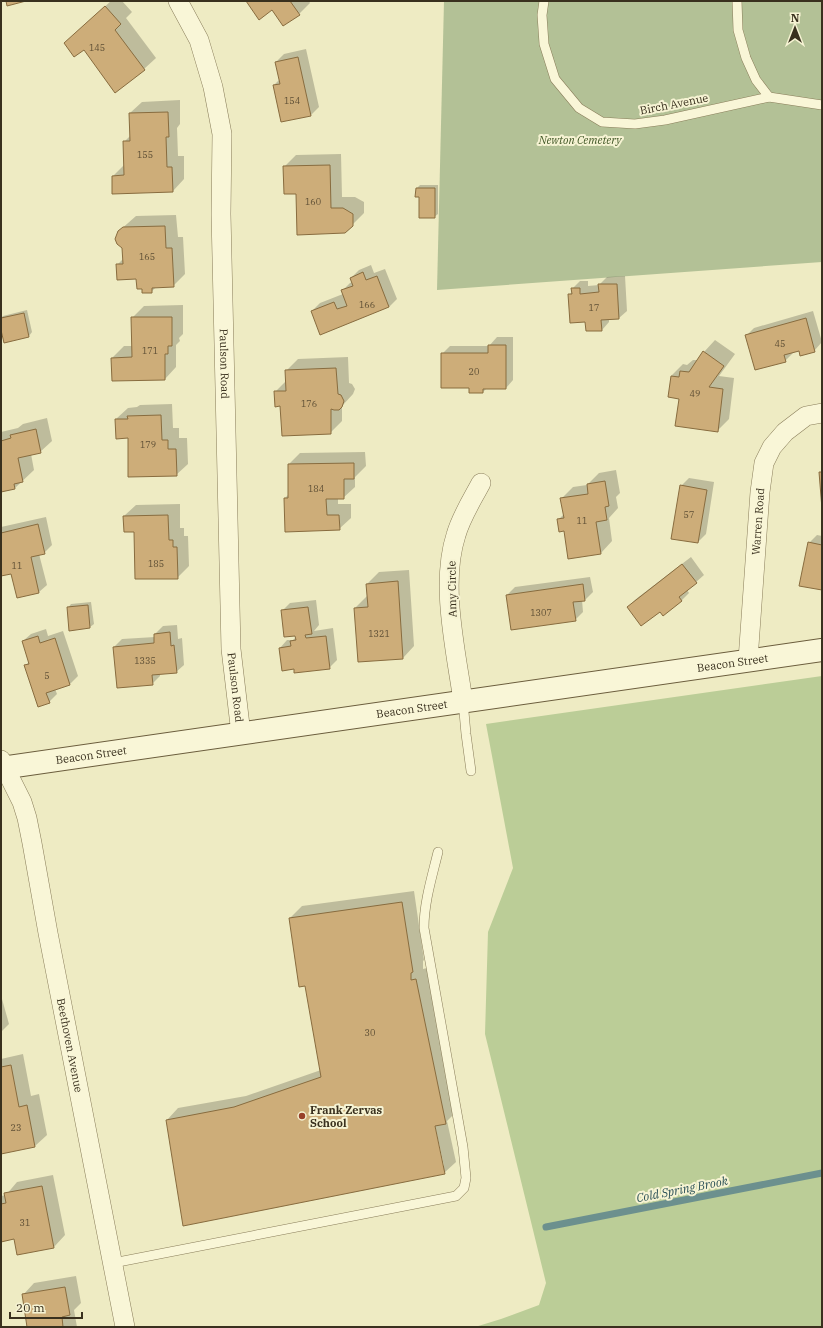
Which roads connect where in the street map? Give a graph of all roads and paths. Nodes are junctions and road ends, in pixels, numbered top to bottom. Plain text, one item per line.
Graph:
1 (178, 1) edge
2 (544, 1) edge
3 (737, 1) edge
4 (769, 97) junction
5 (822, 105) edge
6 (822, 413) edge
7 (481, 483) dead end
8 (822, 650) edge
9 (748, 660) junction
10 (463, 701) junction
11 (241, 734) junction
12 (2, 765) edge
13 (470, 771) dead end
14 (438, 852) dead end
15 (113, 1263) junction
16 (125, 1327) edge

1 - 11 street, Paulson Road
2 - 4 lane, Birch Avenue
3 - 4 lane
4 - 5 lane, Birch Avenue
6 - 9 street, Warren Road
7 - 10 street, Amy Circle
8 - 9 main road, Beacon Street
9 - 10 main road, Beacon Street
10 - 11 main road, Beacon Street
10 - 13 lane
11 - 12 main road, Beacon Street
12 - 15 street, Beethoven Avenue
14 - 15 lane
15 - 16 street, Beethoven Avenue

